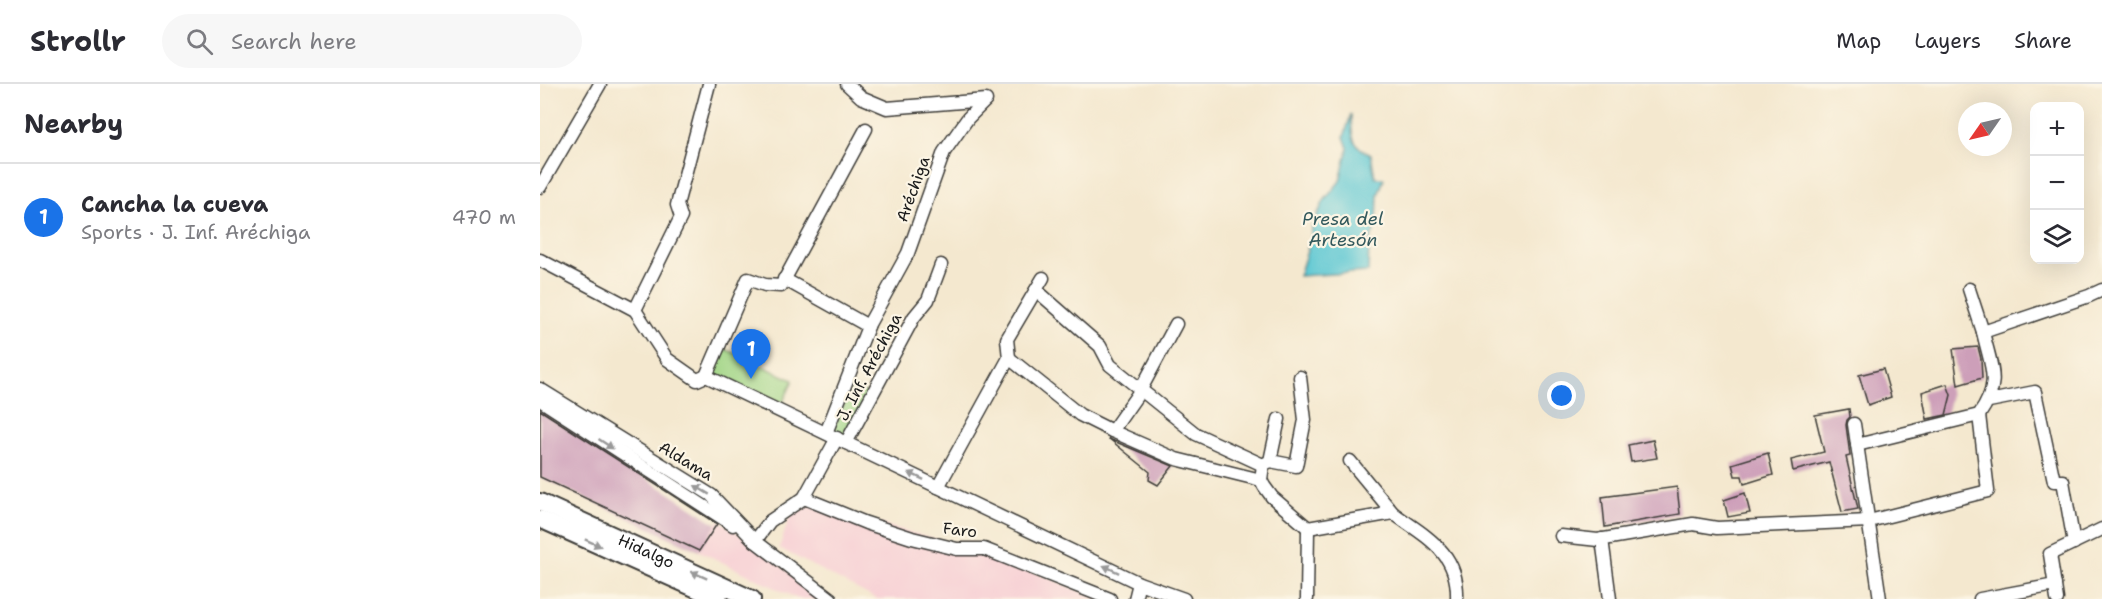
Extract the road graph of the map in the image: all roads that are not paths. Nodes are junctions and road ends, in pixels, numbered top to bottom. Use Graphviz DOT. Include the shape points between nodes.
graph roads {
  1 [pos="600,84"];
  2 [pos="709,84"];
  3 [pos="847,84"];
  4 [pos="867,129"];
  5 [pos="540,187"];
  6 [pos="540,260"];
  7 [pos="941,265"];
  8 [pos="1044,278"];
  9 [pos="784,279"];
  10 [pos="1969,289"];
  11 [pos="1036,290"];
  12 [pos="2102,290"];
  13 [pos="635,310"];
  14 [pos="1176,324"];
  15 [pos="868,326"];
  16 [pos="1983,332"];
  17 [pos="1010,358"];
  18 [pos="706,376"];
  19 [pos="1300,377"];
  20 [pos="1140,390"];
  21 [pos="543,396"];
  22 [pos="1989,401"];
  23 [pos="1979,415"];
  24 [pos="1279,419"];
  25 [pos="1854,424"];
  26 [pos="1112,432"];
  27 [pos="836,438"];
  28 [pos="1857,445"];
  29 [pos="1350,461"];
  30 [pos="1267,463"];
  31 [pos="1261,480"];
  32 [pos="938,487"];
  33 [pos="804,498"];
  34 [pos="540,502"];
  35 [pos="1393,513"];
  36 [pos="540,519"];
  37 [pos="1869,521"];
  38 [pos="1308,528"];
  39 [pos="2102,529"];
  40 [pos="1561,536"];
  41 [pos="1602,539"];
  42 [pos="755,541"];
  43 [pos="2074,543"];
  44 [pos="1139,582"];
  45 [pos="2055,585"];
  46 [pos="718,599"];
  47 [pos="752,599"];
  48 [pos="831,599"];
  49 [pos="1110,599"];
  50 [pos="1135,599"];
  51 [pos="1184,599"];
  52 [pos="1307,599"];
  53 [pos="1457,599"];
  54 [pos="1610,599"];
  55 [pos="1880,599"];
  56 [pos="1980,599"];
  57 [pos="2057,599"];
  1 -- 5 [label="street"];
  2 -- 13 [label="street" via="677,205 681,217"];
  3 -- 15 [label="street, Aréchiga" via="861,97 887,108 986,100 944,152 908,253"];
  4 -- 9 [label="street"];
  6 -- 13 [label="street, J. Inf. Aréchiga"];
  7 -- 27 [label="street, J. Inf. Aréchiga" via="928,300"];
  8 -- 11 [label="street"];
  9 -- 15 [label="street"];
  9 -- 18 [label="street" via="781,286 748,279"];
  10 -- 16 [label="street"];
  11 -- 17 [label="street" via="1006,339"];
  11 -- 20 [label="street" via="1100,346 1110,365"];
  12 -- 16 [label="street"];
  13 -- 18 [label="street, J. Inf. Aréchiga" via="667,359 696,380"];
  14 -- 20 [label="street"];
  15 -- 27 [label="street, Aréchiga"];
  16 -- 22 [label="street" via="1994,382"];
  17 -- 26 [label="street" via="1080,415"];
  17 -- 32 [label="street"];
  18 -- 27 [label="street, J. Inf. Aréchiga"];
  19 -- 30 [label="street" via="1305,420 1296,466"];
  20 -- 26 [label="street"];
  20 -- 30 [label="street" via="1196,434"];
  21 -- 42 [label="street, Aldama" via="647,464 711,495"];
  22 -- 23 [label="street"];
  22 -- 43 [label="street" via="2035,392 2054,481 2063,481"];
  23 -- 28 [label="street"];
  23 -- 37 [label="street" via="1988,491"];
  24 -- 30 [label="street"];
  25 -- 28 [label="street"];
  26 -- 31 [label="street" via="1176,459"];
  32 -- 27 [label="street, one-way"];
  27 -- 33 [label="street, Aréchiga"];
  28 -- 37 [label="street"];
  29 -- 35 [label="street"];
  30 -- 31 [label="street"];
  31 -- 38 [label="street" via="1272,497"];
  44 -- 32 [label="street, one-way"];
  33 -- 42 [label="street, Aréchiga" via="770,521"];
  33 -- 49 [label="street, Faro" via="912,538 957,549 984,549"];
  47 -- 34 [label="main road, Hidalgo, one-way"];
  35 -- 38 [label="street"];
  35 -- 53 [label="street" via="1443,551 1456,576"];
  36 -- 46 [label="main road, Hidalgo, one-way"];
  37 -- 41 [label="street" via="1717,528 1693,524"];
  37 -- 55 [label="street"];
  38 -- 52 [label="street"];
  39 -- 43 [label="street"];
  40 -- 41 [label="street"];
  41 -- 54 [label="street"];
  42 -- 48 [label="street, Aldama"];
  43 -- 45 [label="street" via="2050,554"];
  44 -- 50 [label="street"];
  44 -- 51 [label="street"];
  45 -- 56 [label="street"];
  45 -- 57 [label="street"];
}
